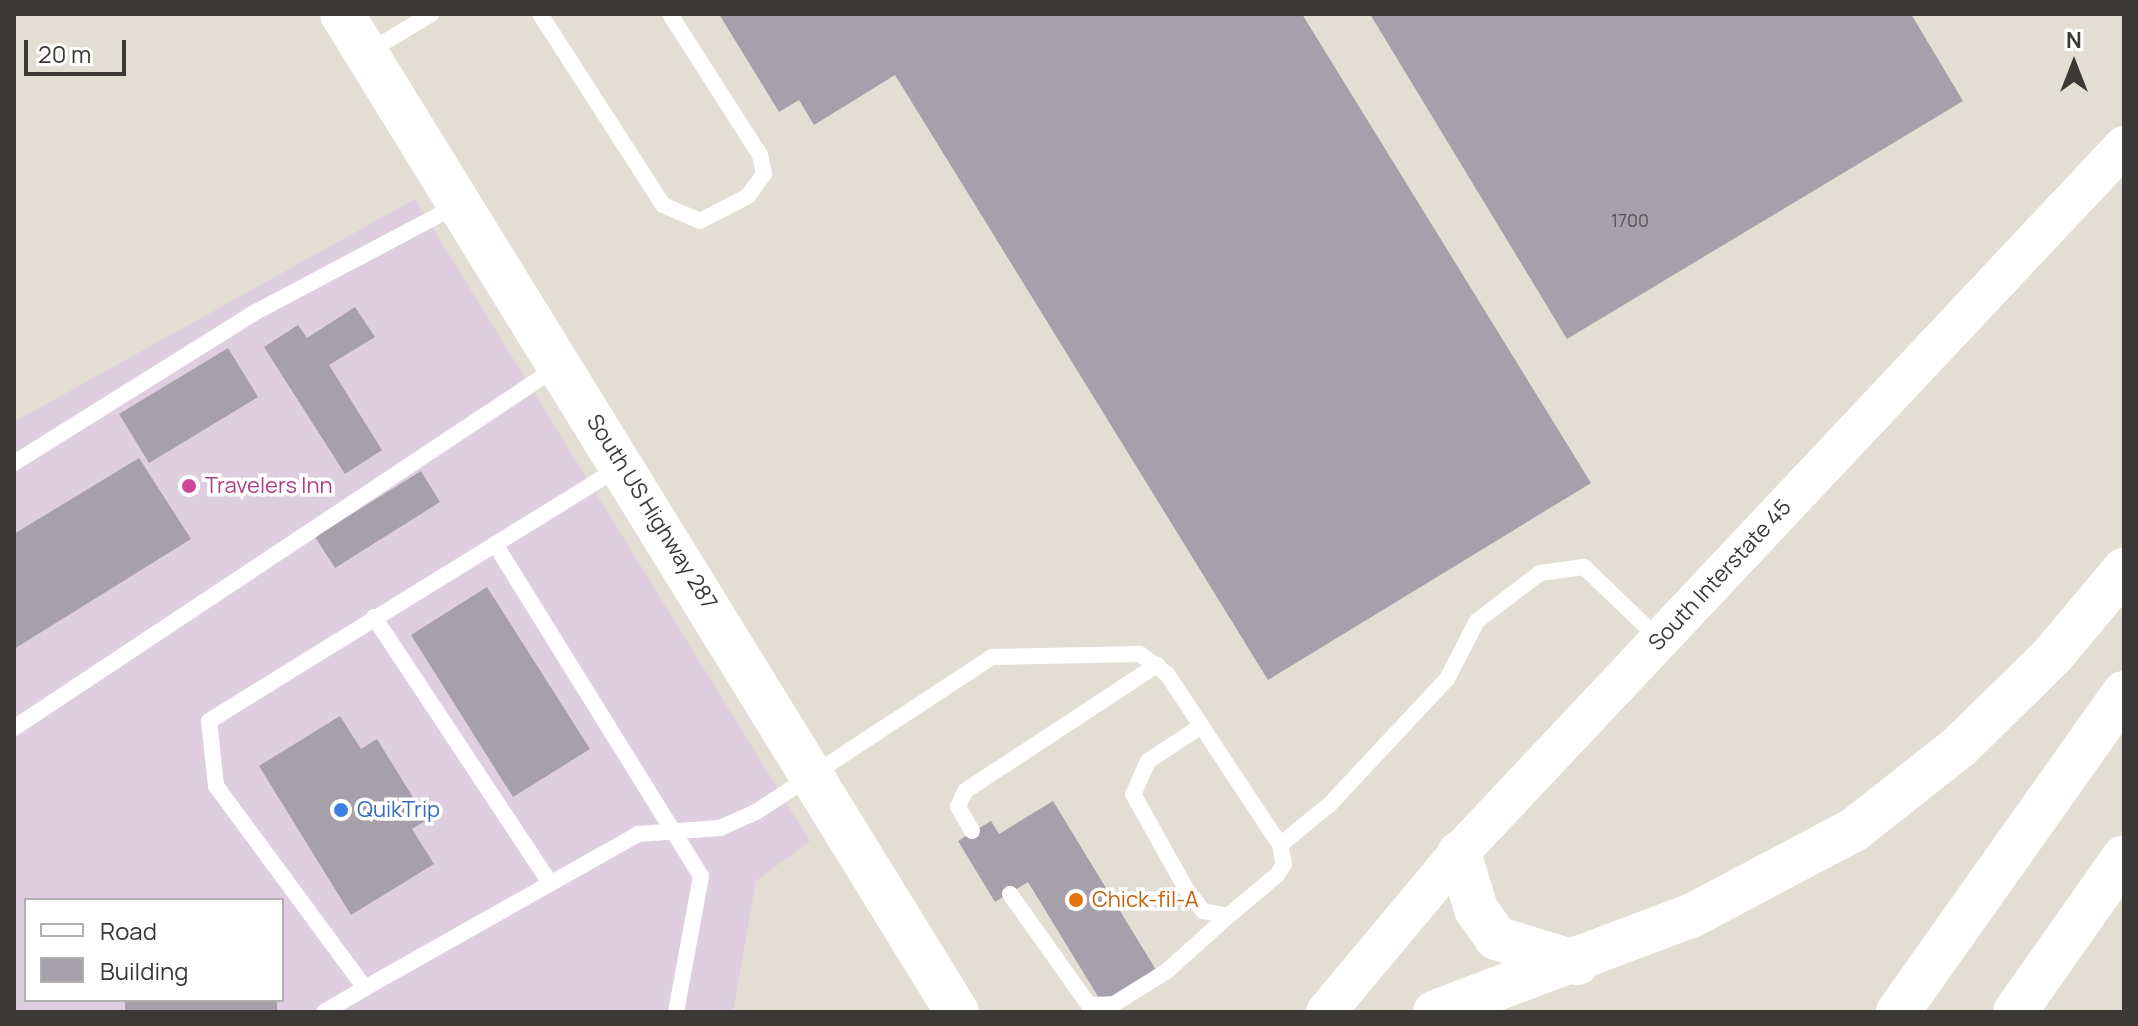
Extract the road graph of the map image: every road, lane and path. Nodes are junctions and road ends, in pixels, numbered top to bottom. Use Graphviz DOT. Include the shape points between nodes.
graph roads {
  1 [pos="342,14"];
  2 [pos="431,14"];
  3 [pos="540,14"];
  4 [pos="670,14"];
  5 [pos="366,53"];
  6 [pos="2124,146"];
  7 [pos="460,204"];
  8 [pos="559,365"];
  9 [pos="14,463"];
  10 [pos="624,465"];
  11 [pos="495,544"];
  12 [pos="2124,570"];
  13 [pos="374,617"];
  14 [pos="1659,639"];
  15 [pos="1157,665"];
  16 [pos="2124,693"];
  17 [pos="1200,727"];
  18 [pos="14,728"];
  19 [pos="810,771"];
  20 [pos="972,831"];
  21 [pos="676,833"];
  22 [pos="1280,845"];
  23 [pos="1459,853"];
  24 [pos="2124,857"];
  25 [pos="550,883"];
  26 [pos="1010,894"];
  27 [pos="1228,916"];
  28 [pos="1577,963"];
  29 [pos="365,988"];
  30 [pos="324,1012"];
  31 [pos="676,1012"];
  32 [pos="957,1012"];
  33 [pos="1326,1012"];
  34 [pos="1435,1012"];
  35 [pos="1898,1012"];
  36 [pos="2015,1012"];
  1 -- 5 [label="main road, South US Highway 287"];
  2 -- 5 [label="lane"];
  3 -- 4 [label="lane" via="663,205 700,221 748,196 764,174 760,155"];
  5 -- 7 [label="main road, South US Highway 287"];
  6 -- 14 [label="street, South Interstate 45"];
  7 -- 8 [label="main road, South US Highway 287"];
  7 -- 9 [label="lane" via="252,314"];
  8 -- 10 [label="main road, South US Highway 287"];
  8 -- 18 [label="lane"];
  10 -- 11 [label="lane"];
  10 -- 19 [label="main road, South US Highway 287"];
  11 -- 13 [label="lane"];
  11 -- 21 [label="lane"];
  12 -- 28 [label="main road" via="2051,657 1960,746 1855,829 1783,873"];
  13 -- 25 [label="lane"];
  13 -- 29 [label="lane" via="209,721 216,786"];
  14 -- 22 [label="lane" via="1584,567 1540,573 1477,621 1447,679 1330,804"];
  14 -- 23 [label="street, South Interstate 45"];
  15 -- 17 [label="lane"];
  15 -- 19 [label="lane" via="1117,652 992,657"];
  15 -- 20 [label="lane" via="965,791 958,807"];
  16 -- 35 [label="main road"];
  17 -- 22 [label="lane"];
  17 -- 27 [label="lane" via="1148,761 1133,794 1203,911"];
  19 -- 21 [label="lane" via="720,828"];
  19 -- 32 [label="main road, South US Highway 287"];
  21 -- 25 [label="lane" via="638,834"];
  21 -- 31 [label="lane" via="701,876"];
  22 -- 27 [label="lane" via="1284,864 1277,875"];
  23 -- 28 [label="main road" via="1476,909 1496,938"];
  23 -- 33 [label="street, South Interstate 45"];
  24 -- 36 [label="main road"];
  25 -- 29 [label="lane"];
  26 -- 27 [label="lane" via="1089,1005 1114,1004 1167,971"];
  28 -- 34 [label="main road"];
  29 -- 30 [label="lane"];
}
